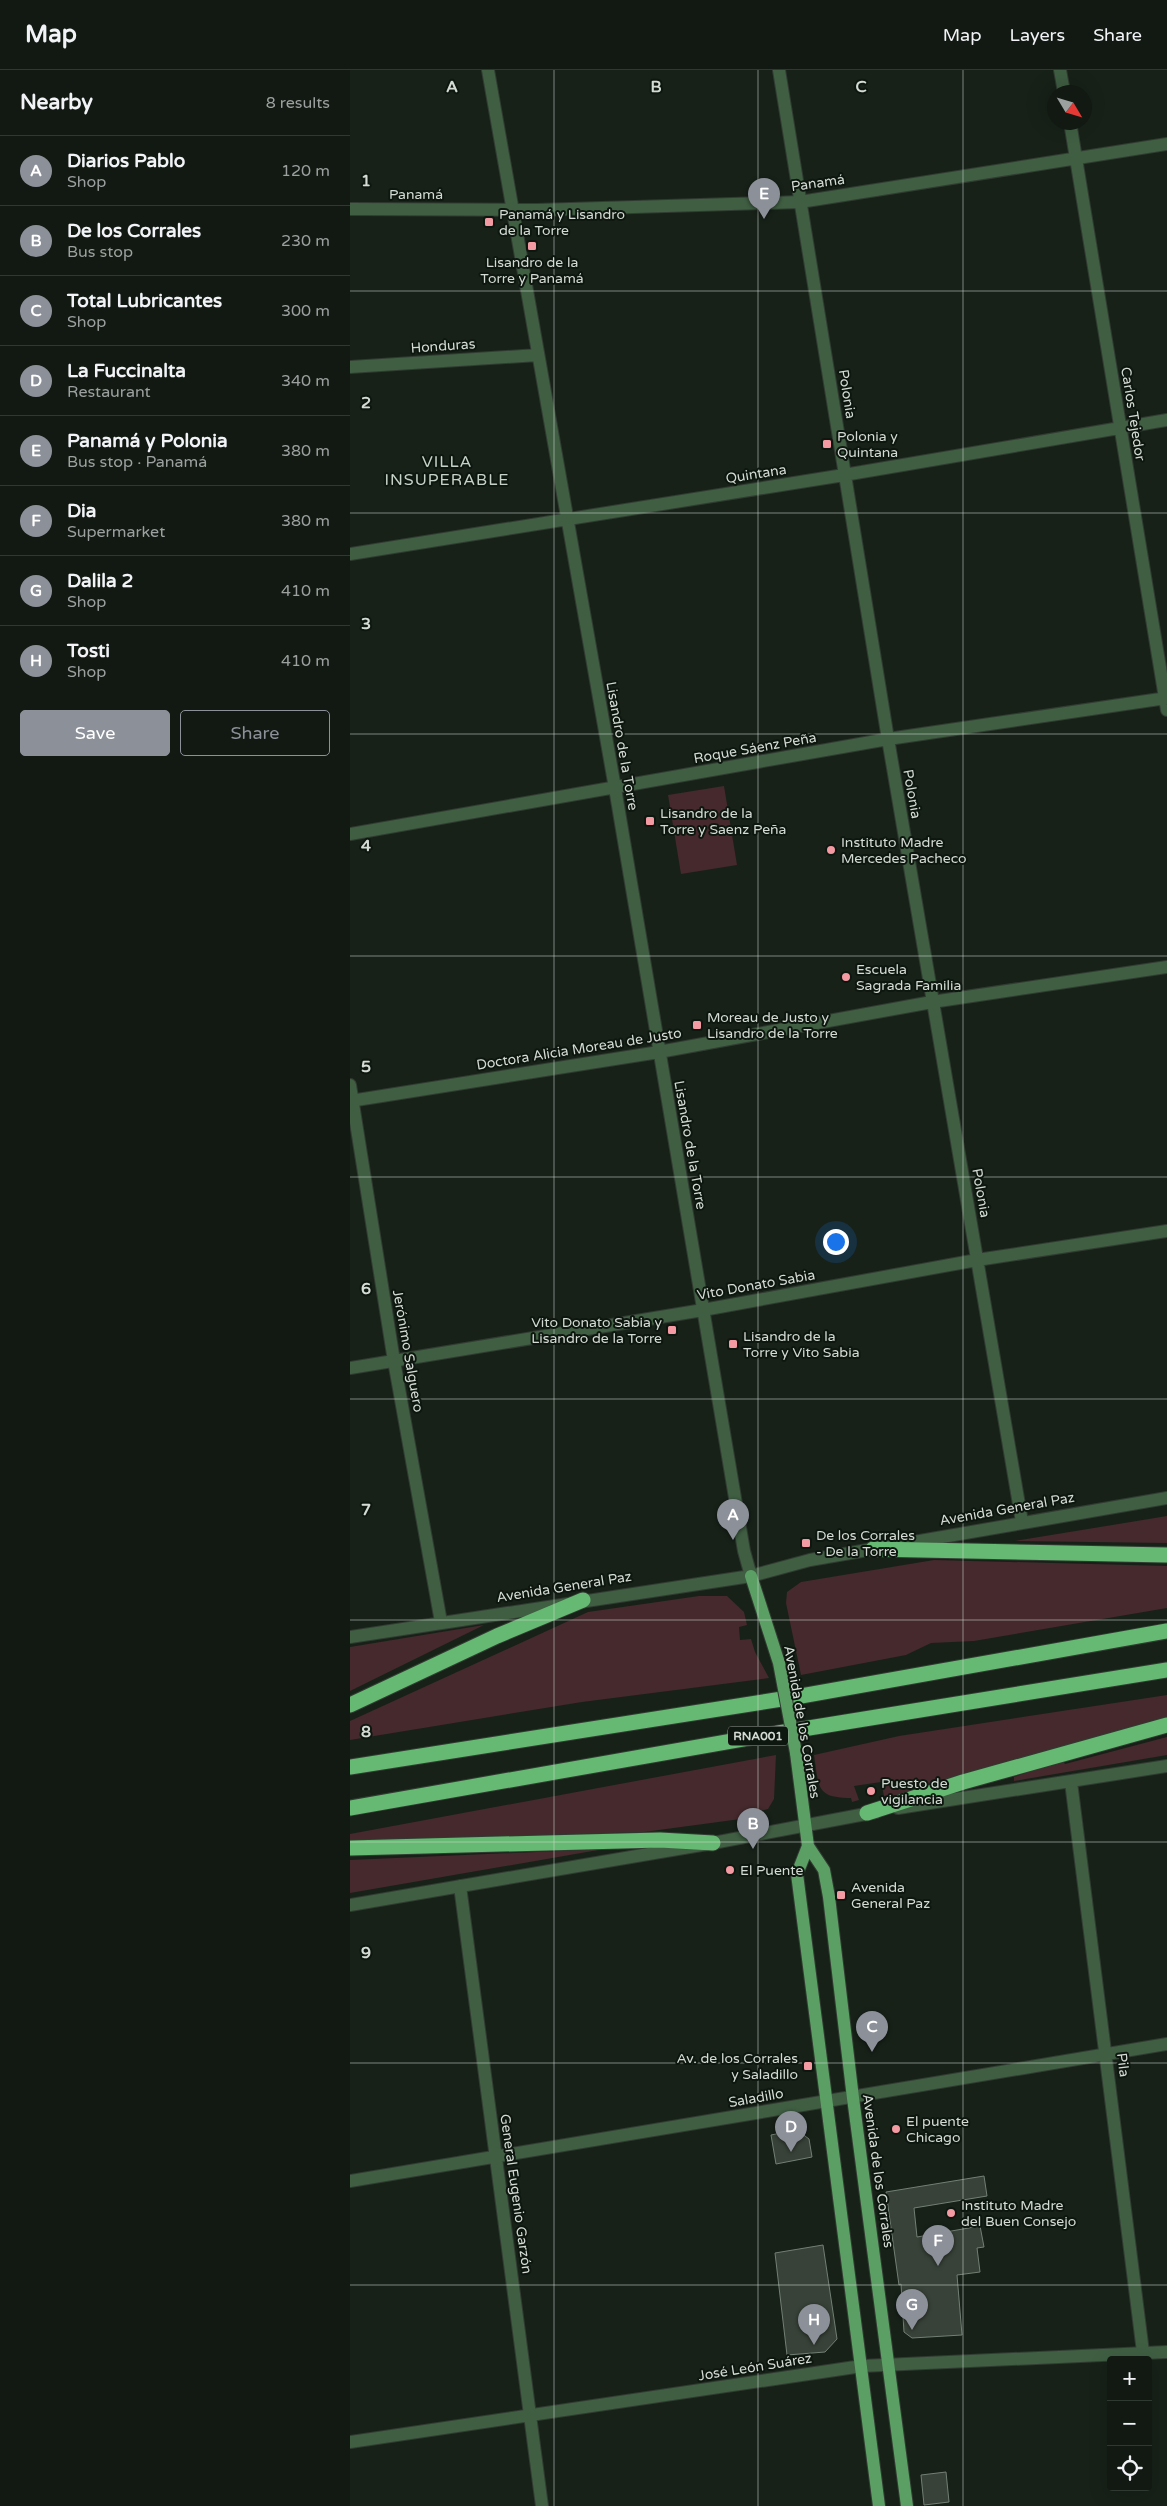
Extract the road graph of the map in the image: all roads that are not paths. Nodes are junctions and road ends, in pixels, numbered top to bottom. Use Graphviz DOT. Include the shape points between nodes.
graph roads {
  1 [pos="488,70"];
  2 [pos="778,70"];
  3 [pos="1060,70"];
  4 [pos="1063,85"];
  5 [pos="1071,130"];
  6 [pos="1167,144"];
  7 [pos="1076,159"];
  8 [pos="800,202"];
  9 [pos="350,209"];
  10 [pos="513,209"];
  11 [pos="538,355"];
  12 [pos="350,367"];
  13 [pos="1167,420"];
  14 [pos="1120,428"];
  15 [pos="844,475"];
  16 [pos="567,519"];
  17 [pos="350,554"];
  18 [pos="1166,702"];
  19 [pos="888,739"];
  20 [pos="615,788"];
  21 [pos="350,834"];
  22 [pos="1167,967"];
  23 [pos="932,1002"];
  24 [pos="659,1052"];
  25 [pos="350,1085"];
  26 [pos="351,1101"];
  27 [pos="1167,1231"];
  28 [pos="977,1260"];
  29 [pos="704,1310"];
  30 [pos="394,1360"];
  31 [pos="350,1368"];
  32 [pos="1167,1498"];
  33 [pos="1022,1522"];
  34 [pos="873,1549"];
  35 [pos="1167,1555"];
  36 [pos="751,1576"];
  37 [pos="583,1600"];
  38 [pos="441,1622"];
  39 [pos="1167,1631"];
  40 [pos="350,1637"];
  41 [pos="1167,1670"];
  42 [pos="350,1705"];
  43 [pos="1167,1725"];
  44 [pos="1167,1766"];
  45 [pos="350,1767"];
  46 [pos="1072,1782"];
  47 [pos="350,1808"];
  48 [pos="867,1813"];
  49 [pos="804,1825"];
  50 [pos="713,1843"];
  51 [pos="808,1846"];
  52 [pos="350,1848"];
  53 [pos="460,1886"];
  54 [pos="350,1905"];
  55 [pos="1167,2044"];
  56 [pos="1106,2055"];
  57 [pos="853,2098"];
  58 [pos="827,2101"];
  59 [pos="496,2157"];
  60 [pos="350,2181"];
  61 [pos="1143,2352"];
  62 [pos="1167,2352"];
  63 [pos="889,2363"];
  64 [pos="862,2366"];
  65 [pos="530,2416"];
  66 [pos="350,2442"];
  67 [pos="542,2506"];
  68 [pos="879,2506"];
  69 [pos="907,2506"];
  1 -- 10 [label="street, Lisandro de la Torre"];
  2 -- 8 [label="street, Polonia"];
  3 -- 4 [label="street"];
  5 -- 7 [label="street, Carlos Tejedor"];
  6 -- 7 [label="street, Panamá"];
  7 -- 8 [label="street, Panamá"];
  7 -- 14 [label="street, Carlos Tejedor"];
  8 -- 10 [label="street, Panamá"];
  8 -- 15 [label="street, Polonia"];
  9 -- 10 [label="street, Panamá"];
  10 -- 11 [label="street, Lisandro de la Torre"];
  11 -- 12 [label="street, Honduras"];
  11 -- 16 [label="street, Lisandro de la Torre"];
  13 -- 14 [label="street, Quintana"];
  14 -- 15 [label="street, Quintana"];
  14 -- 18 [label="street, Carlos Tejedor"];
  15 -- 16 [label="street, Quintana"];
  15 -- 19 [label="street, Polonia"];
  16 -- 17 [label="street, Quintana"];
  16 -- 20 [label="street, Lisandro de la Torre"];
  18 -- 19 [label="street, Roque Sáenz Peña"];
  19 -- 20 [label="street, Roque Sáenz Peña"];
  19 -- 23 [label="street, Polonia"];
  20 -- 21 [label="street, Roque Sáenz Peña"];
  20 -- 24 [label="street, Lisandro de la Torre"];
  22 -- 23 [label="street, Doctora Alicia Moreau de Justo"];
  23 -- 24 [label="street, Doctora Alicia Moreau de Justo"];
  23 -- 28 [label="street, Polonia"];
  24 -- 26 [label="street, Doctora Alicia Moreau de Justo"];
  24 -- 29 [label="street, Lisandro de la Torre"];
  25 -- 26 [label="street, Jerónimo Salguero"];
  26 -- 30 [label="street, Jerónimo Salguero"];
  27 -- 28 [label="street, Vito Donato Sabia"];
  28 -- 29 [label="street, Vito Donato Sabia"];
  28 -- 33 [label="street, Polonia"];
  29 -- 30 [label="street, Vito Donato Sabia"];
  29 -- 36 [label="street, Lisandro de la Torre" via="744,1551"];
  30 -- 31 [label="street, Vito Donato Sabia"];
  30 -- 38 [label="street, Jerónimo Salguero"];
  32 -- 33 [label="street, Avenida General Paz"];
  33 -- 34 [label="street, Avenida General Paz"];
  34 -- 35 [label="highway"];
  34 -- 36 [label="street, Avenida General Paz" via="810,1560"];
  36 -- 37 [label="street, Avenida General Paz"];
  36 -- 49 [label="main road, Avenida de los Corrales, bridge" via="779,1663 796,1753"];
  37 -- 38 [label="street, Avenida General Paz"];
  37 -- 42 [label="highway" via="496,1636"];
  38 -- 40 [label="street, Avenida General Paz"];
  39 -- 45 [label="highway, RNA001" via="801,1696"];
  41 -- 47 [label="highway, RNA001" via="778,1733"];
  43 -- 48 [label="highway" via="963,1782"];
  44 -- 46 [label="street"];
  46 -- 48 [label="street"];
  46 -- 56 [label="street, Pila"];
  48 -- 49 [label="street"];
  49 -- 50 [label="street"];
  49 -- 51 [label="main road, Avenida de los Corrales"];
  50 -- 52 [label="highway" via="660,1840"];
  50 -- 53 [label="street"];
  51 -- 57 [label="main road, Avenida de los Corrales" via="824,1870 828,1888"];
  51 -- 58 [label="main road" via="797,1874"];
  53 -- 54 [label="street"];
  53 -- 59 [label="street, General Eugenio Garzón"];
  55 -- 56 [label="street, Saladillo"];
  56 -- 57 [label="street, Saladillo"];
  56 -- 61 [label="street, Pila"];
  57 -- 58 [label="street, Saladillo"];
  57 -- 63 [label="main road, Avenida de los Corrales"];
  58 -- 59 [label="street, Saladillo"];
  58 -- 64 [label="main road"];
  59 -- 60 [label="street, Saladillo"];
  59 -- 65 [label="street, General Eugenio Garzón"];
  61 -- 62 [label="street, José León Suárez"];
  61 -- 63 [label="street, José León Suárez"];
  63 -- 64 [label="street, José León Suárez"];
  63 -- 69 [label="main road, Avenida de los Corrales"];
  64 -- 65 [label="street, José León Suárez"];
  64 -- 68 [label="main road"];
  65 -- 66 [label="street, José León Suárez"];
  65 -- 67 [label="street, General Eugenio Garzón"];
}
